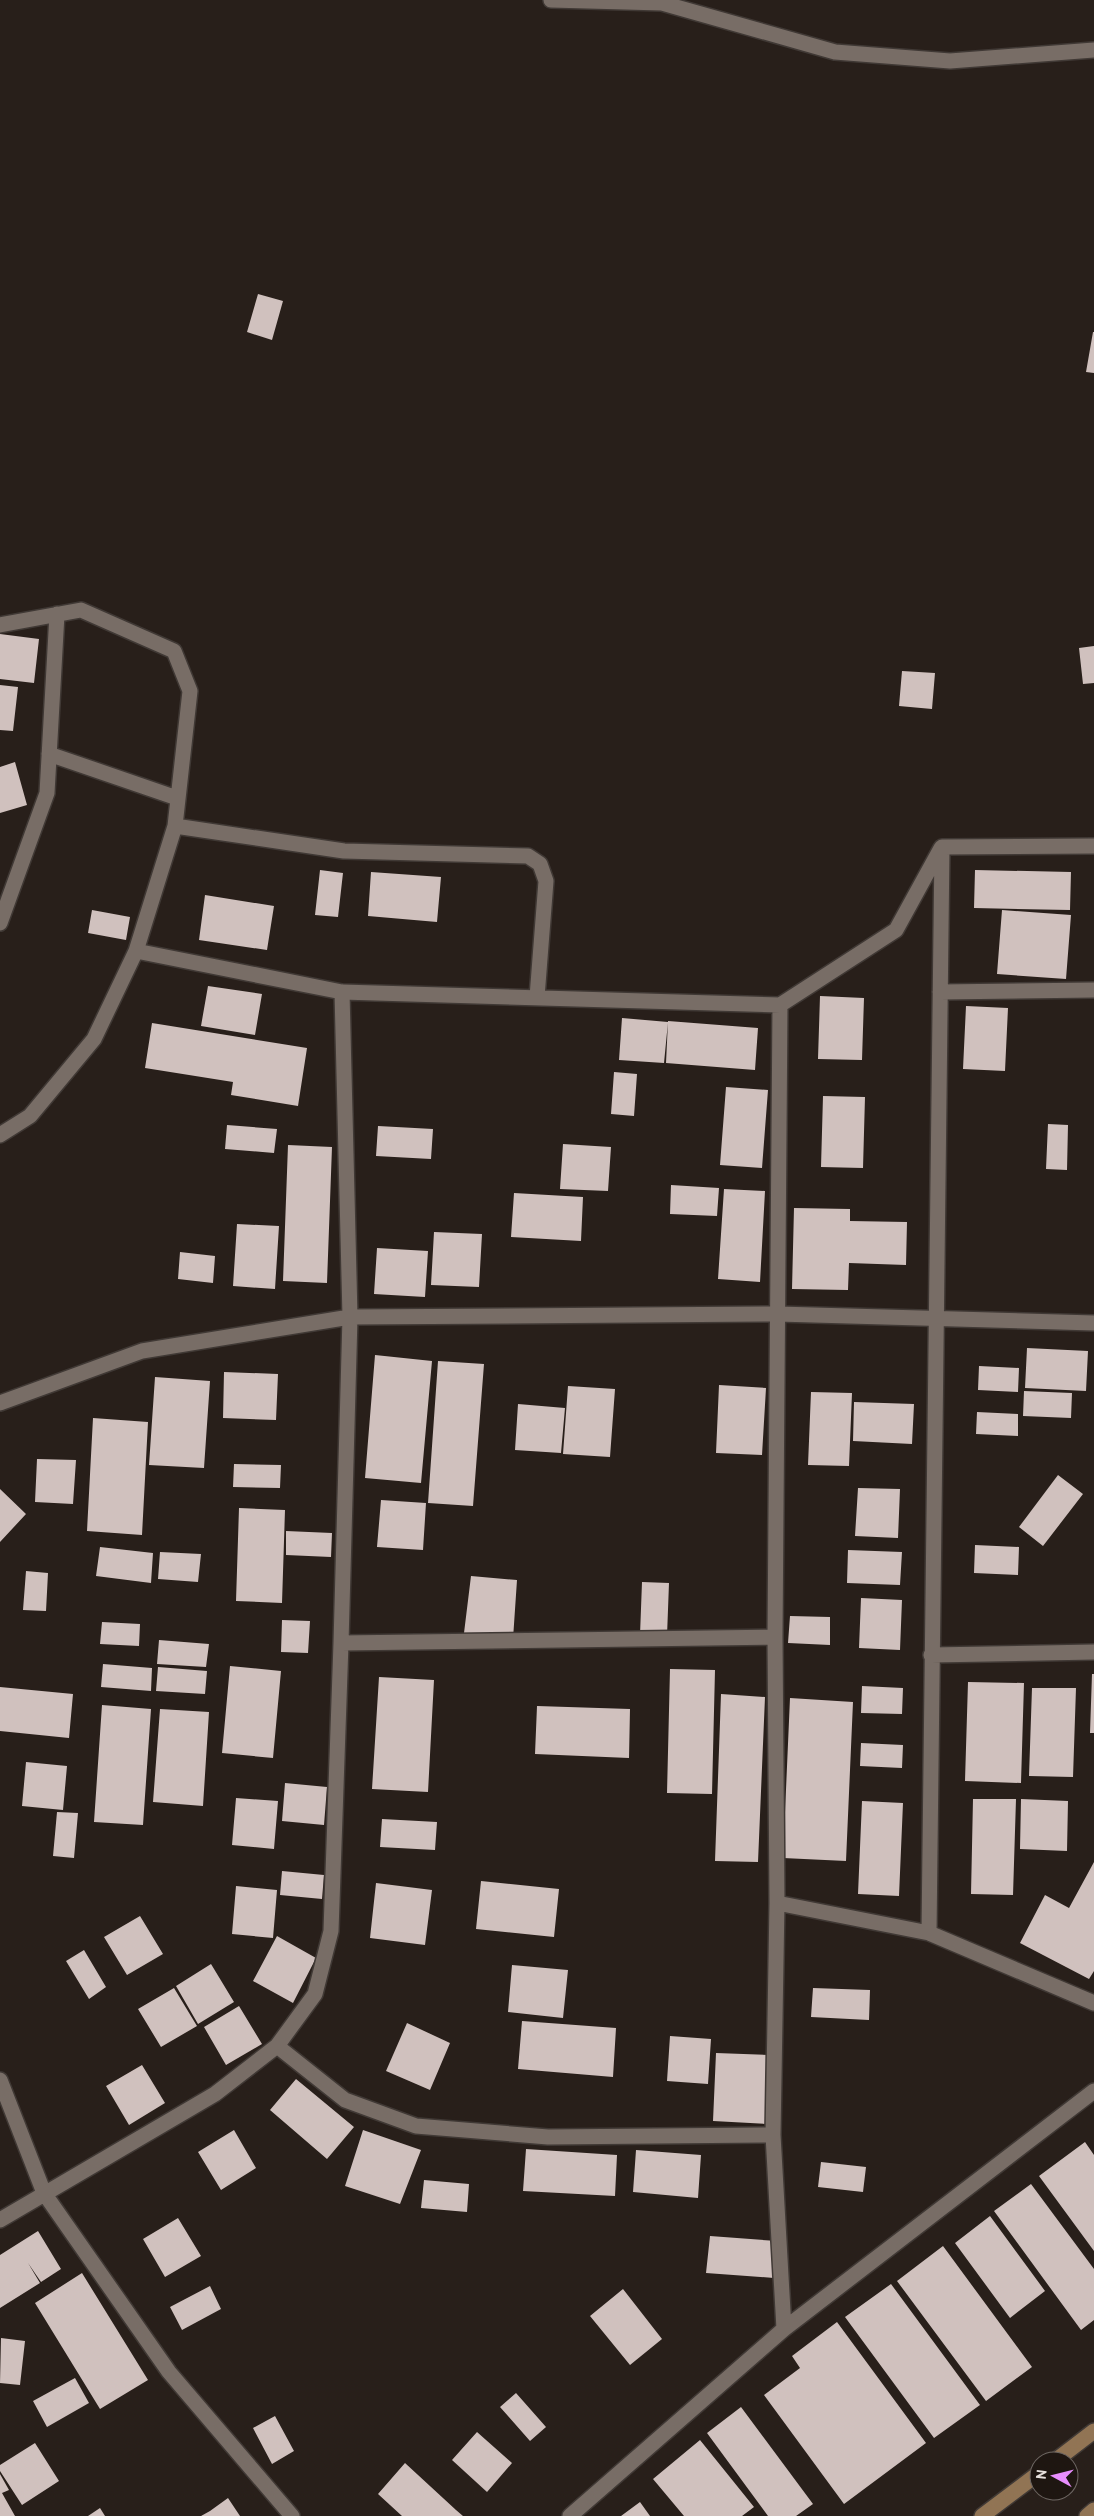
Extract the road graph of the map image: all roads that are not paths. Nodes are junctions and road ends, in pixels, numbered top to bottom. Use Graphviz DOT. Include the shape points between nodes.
graph roads {
  1 [pos="551,0"];
  2 [pos="1094,50"];
  3 [pos="57,614"];
  4 [pos="0,625"];
  5 [pos="50,754"];
  6 [pos="177,798"];
  7 [pos="175,826"];
  8 [pos="1094,846"];
  9 [pos="942,847"];
  10 [pos="0,923"];
  11 [pos="136,951"];
  12 [pos="1094,990"];
  13 [pos="342,992"];
  14 [pos="940,992"];
  15 [pos="537,997"];
  16 [pos="780,1005"];
  17 [pos="0,1135"];
  18 [pos="778,1314"];
  19 [pos="350,1317"];
  20 [pos="937,1317"];
  21 [pos="1094,1323"];
  22 [pos="0,1403"];
  23 [pos="775,1637"];
  24 [pos="341,1643"];
  25 [pos="1094,1652"];
  26 [pos="931,1655"];
  27 [pos="777,1902"];
  28 [pos="929,1933"];
  29 [pos="1094,2004"];
  30 [pos="277,2046"];
  31 [pos="0,2080"];
  32 [pos="1094,2091"];
  33 [pos="773,2135"];
  34 [pos="44,2193"];
  35 [pos="0,2220"];
  36 [pos="784,2329"];
  37 [pos="1094,2431"];
  38 [pos="1068,2451"];
  39 [pos="1029,2481"];
  40 [pos="1094,2510"];
  41 [pos="292,2516"];
  42 [pos="570,2516"];
  43 [pos="982,2516"];
  44 [pos="1086,2516"];
  1 -- 2 [label="street" via="662,3 835,52 950,61"];
  3 -- 4 [label="street"];
  3 -- 5 [label="street"];
  3 -- 6 [label="street" via="81,610 174,651 190,690"];
  5 -- 6 [label="street"];
  5 -- 10 [label="street" via="47,792"];
  6 -- 7 [label="street"];
  7 -- 11 [label="street"];
  7 -- 15 [label="street" via="344,851 528,856 540,864 546,881"];
  8 -- 9 [label="street"];
  9 -- 14 [label="street"];
  9 -- 16 [label="street" via="896,930"];
  11 -- 13 [label="street"];
  11 -- 17 [label="street" via="94,1039 30,1116"];
  12 -- 14 [label="street"];
  13 -- 15 [label="street"];
  13 -- 19 [label="street"];
  14 -- 20 [label="street"];
  15 -- 16 [label="street"];
  16 -- 18 [label="street"];
  18 -- 19 [label="street"];
  18 -- 20 [label="street"];
  18 -- 23 [label="street"];
  19 -- 22 [label="street" via="142,1351"];
  19 -- 24 [label="street"];
  20 -- 21 [label="street"];
  20 -- 26 [label="street"];
  23 -- 24 [label="street"];
  23 -- 27 [label="street"];
  24 -- 30 [label="street" via="331,1931 315,1994"];
  25 -- 26 [label="street"];
  26 -- 28 [label="street"];
  27 -- 28 [label="street"];
  27 -- 33 [label="street"];
  28 -- 29 [label="street"];
  30 -- 33 [label="street" via="345,2100 416,2126 548,2137"];
  30 -- 34 [label="street" via="215,2094"];
  31 -- 34 [label="street"];
  32 -- 36 [label="street"];
  33 -- 36 [label="street"];
  34 -- 35 [label="street"];
  34 -- 41 [label="street" via="169,2372"];
  36 -- 42 [label="street"];
  37 -- 38 [label="street"];
  39 -- 43 [label="street"];
  40 -- 44 [label="street"];
}
